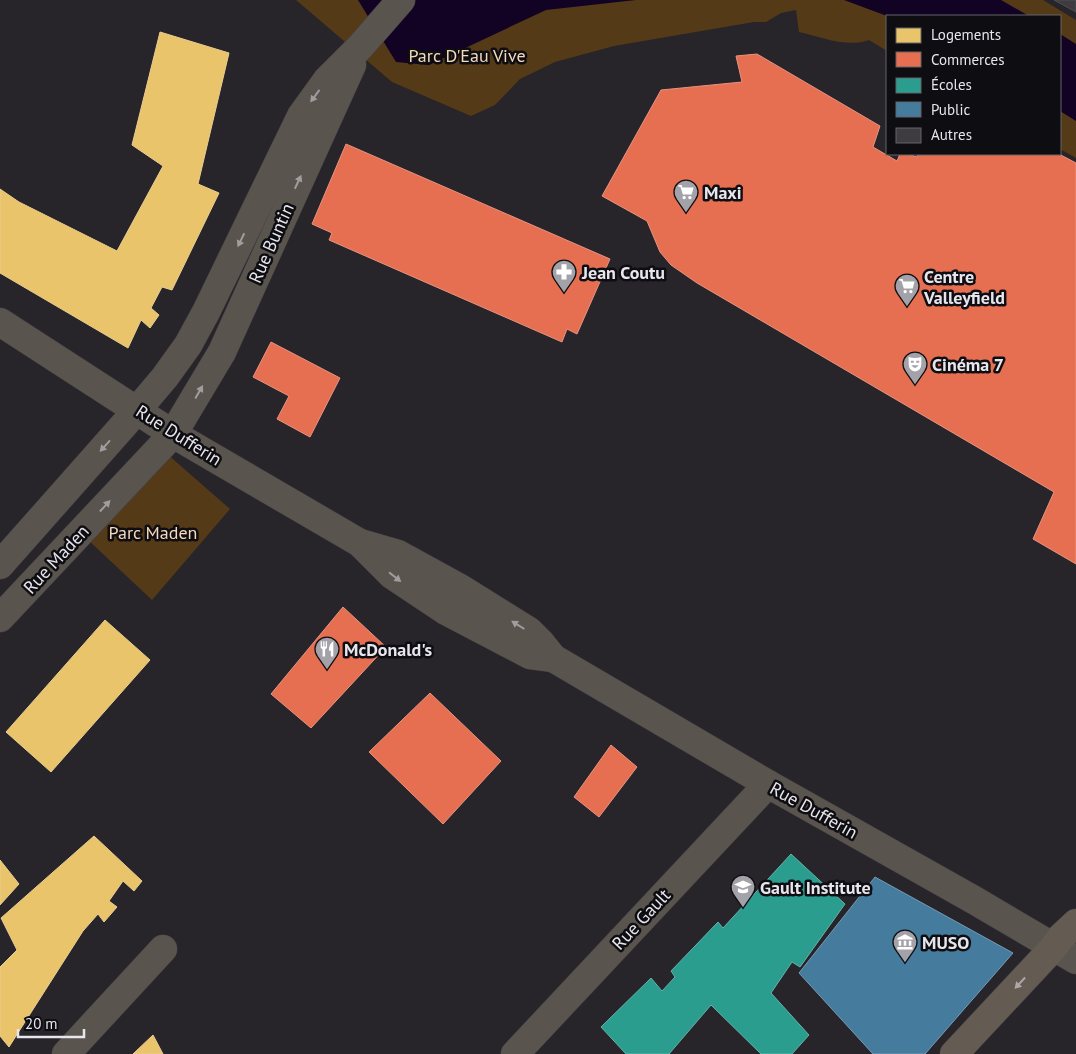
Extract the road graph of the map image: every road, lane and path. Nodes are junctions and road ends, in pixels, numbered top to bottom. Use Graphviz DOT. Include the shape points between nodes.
graph roads {
  1 [pos="401,0"];
  2 [pos="366,39"];
  3 [pos="0,322"];
  4 [pos="138,409"];
  5 [pos="173,434"];
  6 [pos="0,565"];
  7 [pos="0,618"];
  8 [pos="768,784"];
  9 [pos="1076,923"];
  10 [pos="163,949"];
  11 [pos="1065,954"];
  12 [pos="66,1054"];
  13 [pos="515,1054"];
  14 [pos="954,1054"];
  1 -- 2 [label="street, Rue Buntin"];
  2 -- 4 [label="street, Rue Buntin, one-way" via="327,80 301,116 188,345"];
  5 -- 2 [label="street, Rue Buntin, one-way" via="222,352"];
  3 -- 4 [label="street, Rue Dufferin"];
  4 -- 5 [label="street, Rue Dufferin"];
  4 -- 6 [label="street, Rue Maden, one-way"];
  7 -- 5 [label="street, Rue Maden, one-way"];
  5 -- 8 [label="street, Rue Dufferin" via="360,543 398,554 460,588 529,632 553,658"];
  8 -- 11 [label="street, Rue Dufferin"];
  8 -- 13 [label="street, Rue Gault"];
  9 -- 11 [label="main road" via="1061,937"];
  10 -- 12 [label="street"];
  11 -- 14 [label="main road, one-way"];
}
